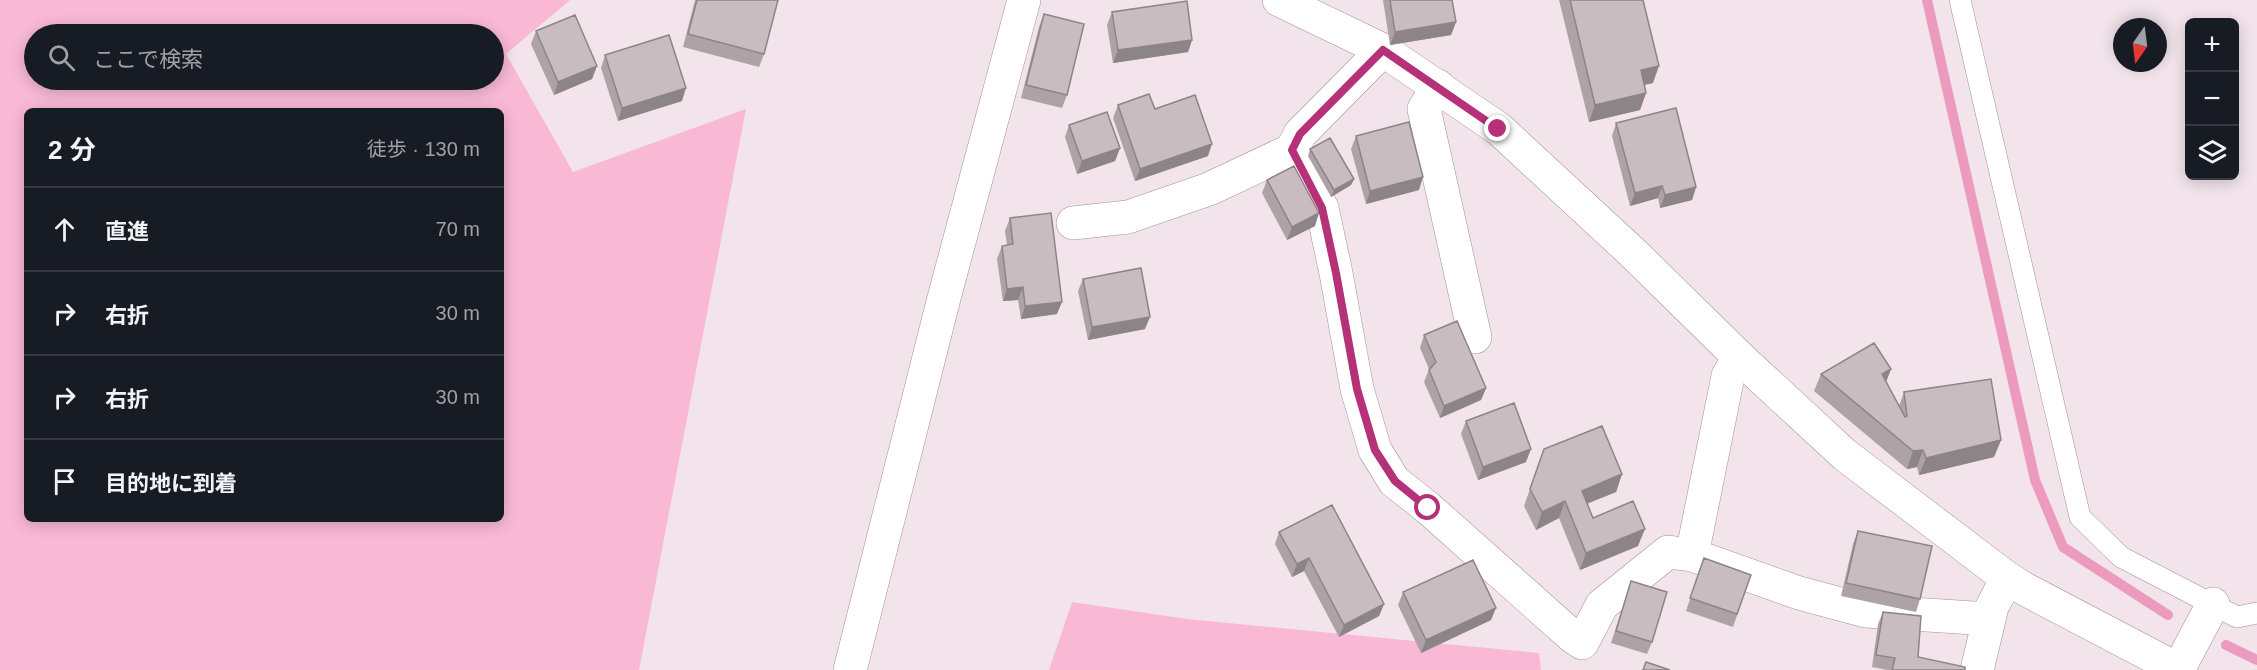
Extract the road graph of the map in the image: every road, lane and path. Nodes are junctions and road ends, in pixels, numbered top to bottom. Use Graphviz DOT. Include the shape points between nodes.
graph roads {
  1 [pos="1024,0"];
  2 [pos="1279,0"];
  3 [pos="1960,0"];
  4 [pos="1383,50"];
  5 [pos="1438,86"];
  6 [pos="1292,150"];
  7 [pos="1073,223"];
  8 [pos="1475,337"];
  9 [pos="1739,357"];
  10 [pos="1692,555"];
  11 [pos="2007,578"];
  12 [pos="2213,604"];
  13 [pos="2257,613"];
  14 [pos="1989,619"];
  15 [pos="2144,662"];
  16 [pos="850,670"];
  17 [pos="1977,670"];
  18 [pos="2179,670"];
  1 -- 16 [label="street"];
  2 -- 4 [label="street"];
  3 -- 12 [label="lane" via="2080,517 2121,557"];
  4 -- 5 [label="street"];
  4 -- 6 [label="street" via="1300,134"];
  5 -- 8 [label="street" via="1424,109"];
  5 -- 9 [label="street" via="1498,129 1634,253"];
  6 -- 7 [label="street" via="1209,189 1128,217"];
  6 -- 10 [label="street" via="1322,208 1357,389 1375,450 1395,481 1582,643 1602,605 1660,558 1668,552"];
  9 -- 10 [label="street" via="1728,376"];
  9 -- 11 [label="street" via="1845,455"];
  10 -- 14 [label="street" via="1799,593 1866,611"];
  11 -- 14 [label="street"];
  11 -- 15 [label="street"];
  12 -- 13 [label="lane" via="2237,617"];
  12 -- 18 [label="street"];
  14 -- 17 [label="street"];
  15 -- 18 [label="street"];
}
